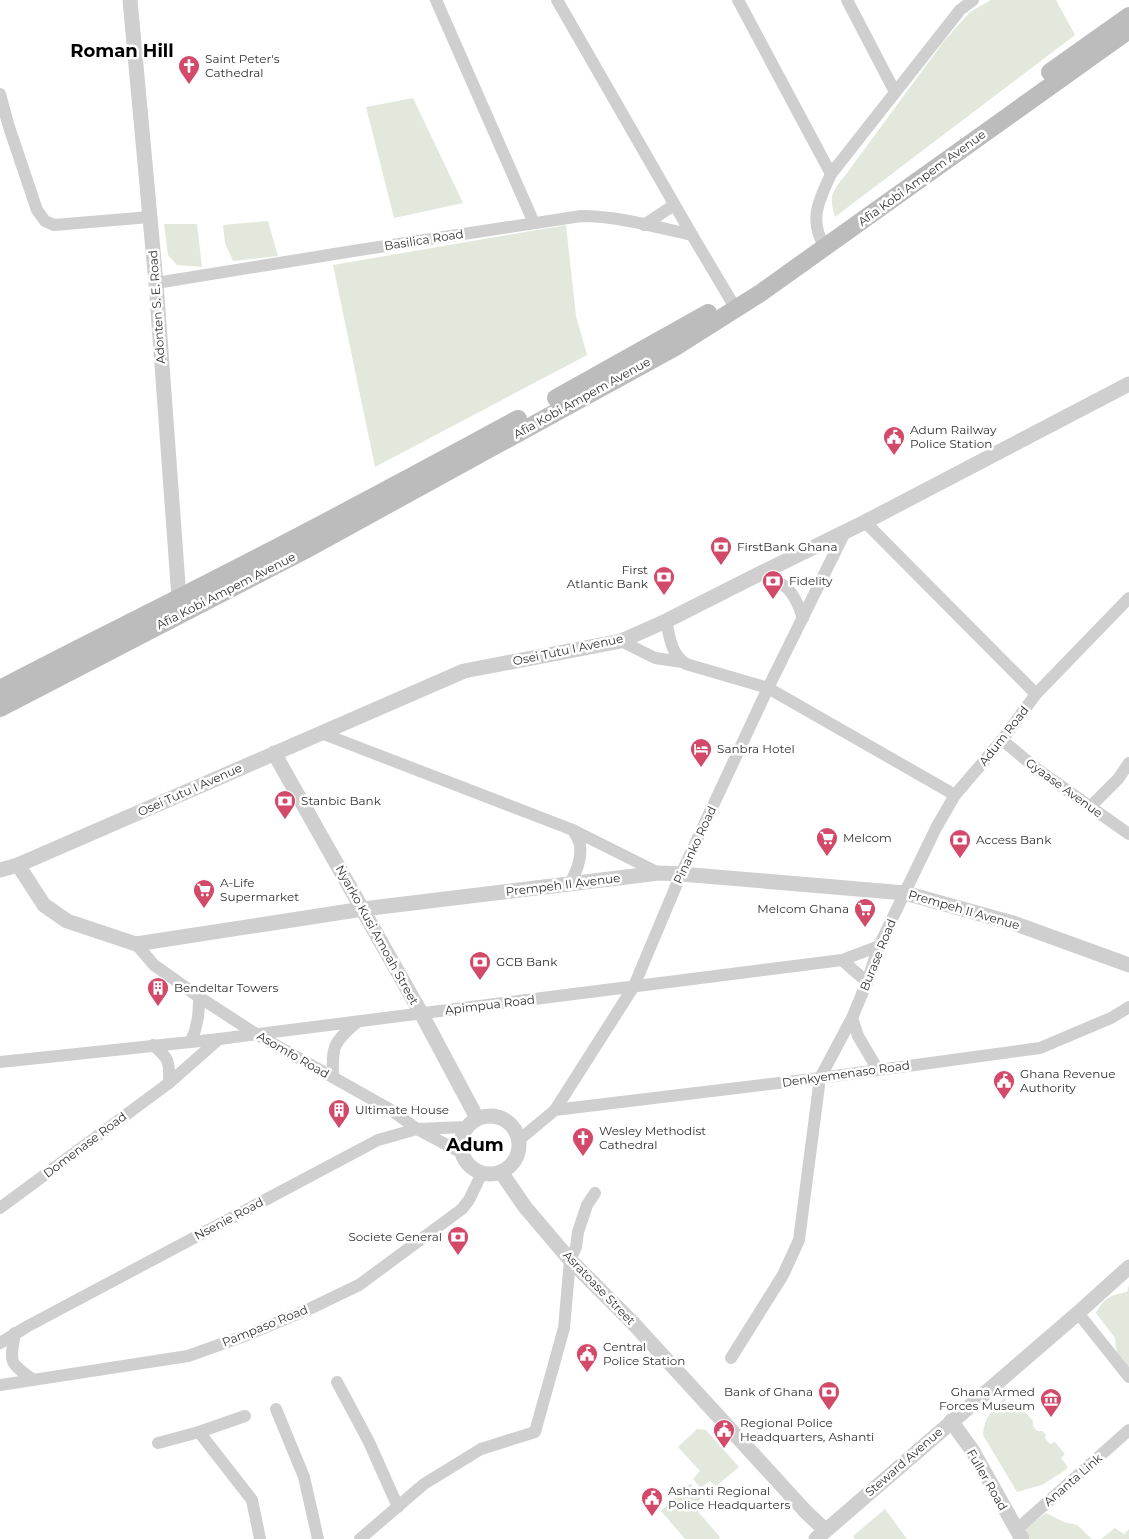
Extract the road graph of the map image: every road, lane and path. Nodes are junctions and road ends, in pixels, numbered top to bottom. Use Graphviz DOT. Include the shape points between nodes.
graph roads {
  1 [pos="130,0"];
  2 [pos="436,0"];
  3 [pos="557,0"];
  4 [pos="738,0"];
  5 [pos="847,0"];
  6 [pos="973,0"];
  7 [pos="958,5"];
  8 [pos="1129,16"];
  9 [pos="1127,33"];
  10 [pos="895,92"];
  11 [pos="0,94"];
  12 [pos="831,174"];
  13 [pos="674,205"];
  14 [pos="150,217"];
  15 [pos="534,222"];
  16 [pos="644,225"];
  17 [pos="692,235"];
  18 [pos="822,242"];
  19 [pos="156,283"];
  20 [pos="734,304"];
  21 [pos="1129,384"];
  22 [pos="865,522"];
  23 [pos="844,532"];
  24 [pos="761,573"];
  25 [pos="1129,598"];
  26 [pos="181,606"];
  27 [pos="803,618"];
  28 [pos="666,622"];
  29 [pos="621,641"];
  30 [pos="682,662"];
  31 [pos="768,688"];
  32 [pos="0,689"];
  33 [pos="1036,694"];
  34 [pos="0,708"];
  35 [pos="322,733"];
  36 [pos="1002,740"];
  37 [pos="274,753"];
  38 [pos="1129,763"];
  39 [pos="955,795"];
  40 [pos="1090,808"];
  41 [pos="573,830"];
  42 [pos="1129,834"];
  43 [pos="18,865"];
  44 [pos="0,870"];
  45 [pos="660,873"];
  46 [pos="681,874"];
  47 [pos="570,884"];
  48 [pos="905,892"];
  49 [pos="363,909"];
  50 [pos="136,944"];
  51 [pos="879,946"];
  52 [pos="842,960"];
  53 [pos="1129,965"];
  54 [pos="868,982"];
  55 [pos="634,986"];
  56 [pos="199,997"];
  57 [pos="1129,1007"];
  58 [pos="421,1013"];
  59 [pos="852,1018"];
  60 [pos="357,1022"];
  61 [pos="256,1034"];
  62 [pos="219,1039"];
  63 [pos="191,1041"];
  64 [pos="153,1045"];
  65 [pos="0,1062"];
  66 [pos="878,1070"];
  67 [pos="333,1077"];
  68 [pos="820,1078"];
  69 [pos="170,1083"];
  70 [pos="555,1110"];
  71 [pos="471,1123"];
  72 [pos="417,1130"];
  73 [pos="519,1140"];
  74 [pos="462,1153"];
  75 [pos="501,1172"];
  76 [pos="482,1173"];
  77 [pos="595,1193"];
  78 [pos="0,1208"];
  79 [pos="570,1260"];
  80 [pos="1129,1266"];
  81 [pos="1078,1313"];
  82 [pos="15,1333"];
  83 [pos="0,1343"];
  84 [pos="731,1358"];
  85 [pos="1129,1377"];
  86 [pos="32,1379"];
  87 [pos="337,1382"];
  88 [pos="0,1384"];
  89 [pos="276,1409"];
  90 [pos="245,1416"];
  91 [pos="951,1421"];
  92 [pos="1129,1430"];
  93 [pos="199,1432"];
  94 [pos="158,1443"];
  95 [pos="398,1507"];
  96 [pos="1019,1534"];
  97 [pos="820,1535"];
  98 [pos="260,1539"];
  99 [pos="318,1539"];
  100 [pos="360,1539"];
  1 -- 14 [label="street, Adonten S. E. Road"];
  2 -- 15 [label="street"];
  3 -- 13 [label="street"];
  4 -- 12 [label="street"];
  5 -- 10 [label="street"];
  6 -- 7 [label="street"];
  7 -- 10 [label="street"];
  8 -- 18 [label="main road, Afia Kobi Ampem Avenue"];
  9 -- 18 [label="main road, Afia Kobi Ampem Avenue"];
  10 -- 12 [label="street"];
  11 -- 14 [label="street" via="37,210 45,221 54,225"];
  12 -- 18 [label="street" via="817,208 816,222"];
  13 -- 16 [label="street"];
  13 -- 17 [label="street"];
  14 -- 19 [label="street, Adonten S. E. Road"];
  15 -- 16 [label="street, Basilica Road" via="595,216"];
  15 -- 19 [label="street, Basilica Road"];
  16 -- 17 [label="street, Basilica Road"];
  17 -- 20 [label="street"];
  18 -- 20 [label="main road, Afia Kobi Ampem Avenue" via="777,269"];
  19 -- 26 [label="street, Adonten S. E. Road"];
  20 -- 26 [label="main road, Afia Kobi Ampem Avenue" via="697,320"];
  21 -- 22 [label="street, Osei Tutu I Avenue"];
  22 -- 23 [label="street, Osei Tutu I Avenue"];
  22 -- 33 [label="street"];
  23 -- 24 [label="street, Osei Tutu I Avenue"];
  23 -- 27 [label="street, Pinanko Road"];
  24 -- 27 [label="street" via="787,587 797,600"];
  24 -- 28 [label="street, Osei Tutu I Avenue"];
  25 -- 33 [label="street, Adum Road"];
  26 -- 32 [label="main road, Afia Kobi Ampem Avenue"];
  26 -- 34 [label="main road, Afia Kobi Ampem Avenue"];
  27 -- 31 [label="street, Pinanko Road"];
  28 -- 29 [label="street, Osei Tutu I Avenue"];
  28 -- 30 [label="street" via="673,652"];
  29 -- 30 [label="street" via="655,658"];
  29 -- 35 [label="street, Osei Tutu I Avenue" via="464,671"];
  30 -- 31 [label="street"];
  31 -- 39 [label="street"];
  31 -- 46 [label="street, Pinanko Road"];
  33 -- 36 [label="street, Adum Road"];
  35 -- 37 [label="street, Osei Tutu I Avenue"];
  35 -- 41 [label="street"];
  36 -- 39 [label="street, Adum Road"];
  36 -- 40 [label="street, Gyaase Avenue"];
  37 -- 43 [label="street, Osei Tutu I Avenue"];
  37 -- 49 [label="street, Nyarko Kusi Amoah Street"];
  38 -- 40 [label="street"];
  39 -- 48 [label="street, Adum Road"];
  40 -- 42 [label="street, Gyaase Avenue"];
  41 -- 45 [label="street"];
  41 -- 47 [label="street" via="580,844 580,857"];
  43 -- 44 [label="street, Osei Tutu I Avenue"];
  43 -- 50 [label="street, Prempeh II Avenue" via="44,905 67,921"];
  45 -- 46 [label="street, Prempeh II Avenue"];
  45 -- 47 [label="street, Prempeh II Avenue"];
  46 -- 48 [label="street, Prempeh II Avenue"];
  46 -- 55 [label="street, Pinanko Road"];
  47 -- 49 [label="street, Prempeh II Avenue"];
  48 -- 51 [label="street, Burase Road"];
  48 -- 53 [label="street, Prempeh II Avenue" via="1013,923"];
  49 -- 50 [label="street, Prempeh II Avenue"];
  49 -- 58 [label="street, Nyarko Kusi Amoah Street"];
  50 -- 56 [label="street, Asomfo Road" via="154,965"];
  51 -- 52 [label="street, Apimpua Road"];
  51 -- 54 [label="street, Burase Road"];
  52 -- 54 [label="street"];
  52 -- 55 [label="street, Apimpua Road"];
  54 -- 59 [label="street, Burase Road"];
  55 -- 58 [label="street, Apimpua Road"];
  55 -- 70 [label="street, Pinanko Road"];
  56 -- 61 [label="street, Asomfo Road"];
  56 -- 63 [label="street" via="197,1028"];
  57 -- 66 [label="street, Denkyemenaso Road" via="1040,1048"];
  58 -- 60 [label="street, Apimpua Road"];
  58 -- 71 [label="street, Nyarko Kusi Amoah Street"];
  59 -- 66 [label="street" via="858,1036"];
  59 -- 68 [label="street, Burase Road"];
  60 -- 61 [label="street, Apimpua Road"];
  60 -- 67 [label="street" via="338,1039 333,1053"];
  61 -- 62 [label="street, Apimpua Road"];
  61 -- 67 [label="street, Asomfo Road"];
  62 -- 63 [label="street, Apimpua Road"];
  62 -- 69 [label="street, Domenase Road"];
  63 -- 64 [label="street, Apimpua Road"];
  64 -- 65 [label="street, Apimpua Road"];
  64 -- 69 [label="street" via="167,1060"];
  66 -- 68 [label="street, Denkyemenaso Road"];
  67 -- 72 [label="street, Asomfo Road" via="391,1110"];
  68 -- 70 [label="street, Denkyemenaso Road"];
  68 -- 84 [label="street" via="799,1240 783,1275"];
  69 -- 78 [label="street, Domenase Road"];
  70 -- 73 [label="street, Pinanko Road"];
  71 -- 72 [label="street"];
  71 -- 73 [label="street" via="482,1116 501,1117 516,1130"];
  71 -- 74 [label="street" via="462,1135"];
  72 -- 74 [label="street"];
  72 -- 82 [label="street, Nsenie Road" via="378,1140"];
  73 -- 75 [label="street" via="516,1159"];
  74 -- 76 [label="street" via="466,1162"];
  75 -- 76 [label="street"];
  75 -- 79 [label="street, Asratoase Street" via="525,1207"];
  76 -- 86 [label="street, Pampaso Road" via="462,1209 359,1285 316,1306 188,1356"];
  77 -- 79 [label="street" via="587,1205"];
  79 -- 95 [label="street" via="564,1328 535,1432 481,1449 424,1484"];
  79 -- 97 [label="street, Asratoase Street" via="632,1322 793,1499"];
  80 -- 81 [label="street, Steward Avenue"];
  81 -- 85 [label="street"];
  81 -- 91 [label="street, Steward Avenue"];
  82 -- 83 [label="street, Nsenie Road"];
  82 -- 86 [label="street" via="11,1356 14,1365"];
  86 -- 88 [label="street, Pampaso Road"];
  87 -- 95 [label="street"];
  89 -- 99 [label="street" via="304,1477"];
  90 -- 93 [label="street"];
  91 -- 96 [label="street, Fuller Road" via="972,1450"];
  91 -- 97 [label="street, Steward Avenue"];
  92 -- 96 [label="street, Ananta Link"];
  93 -- 94 [label="street"];
  93 -- 98 [label="street" via="252,1500"];
  95 -- 100 [label="street"];
}
